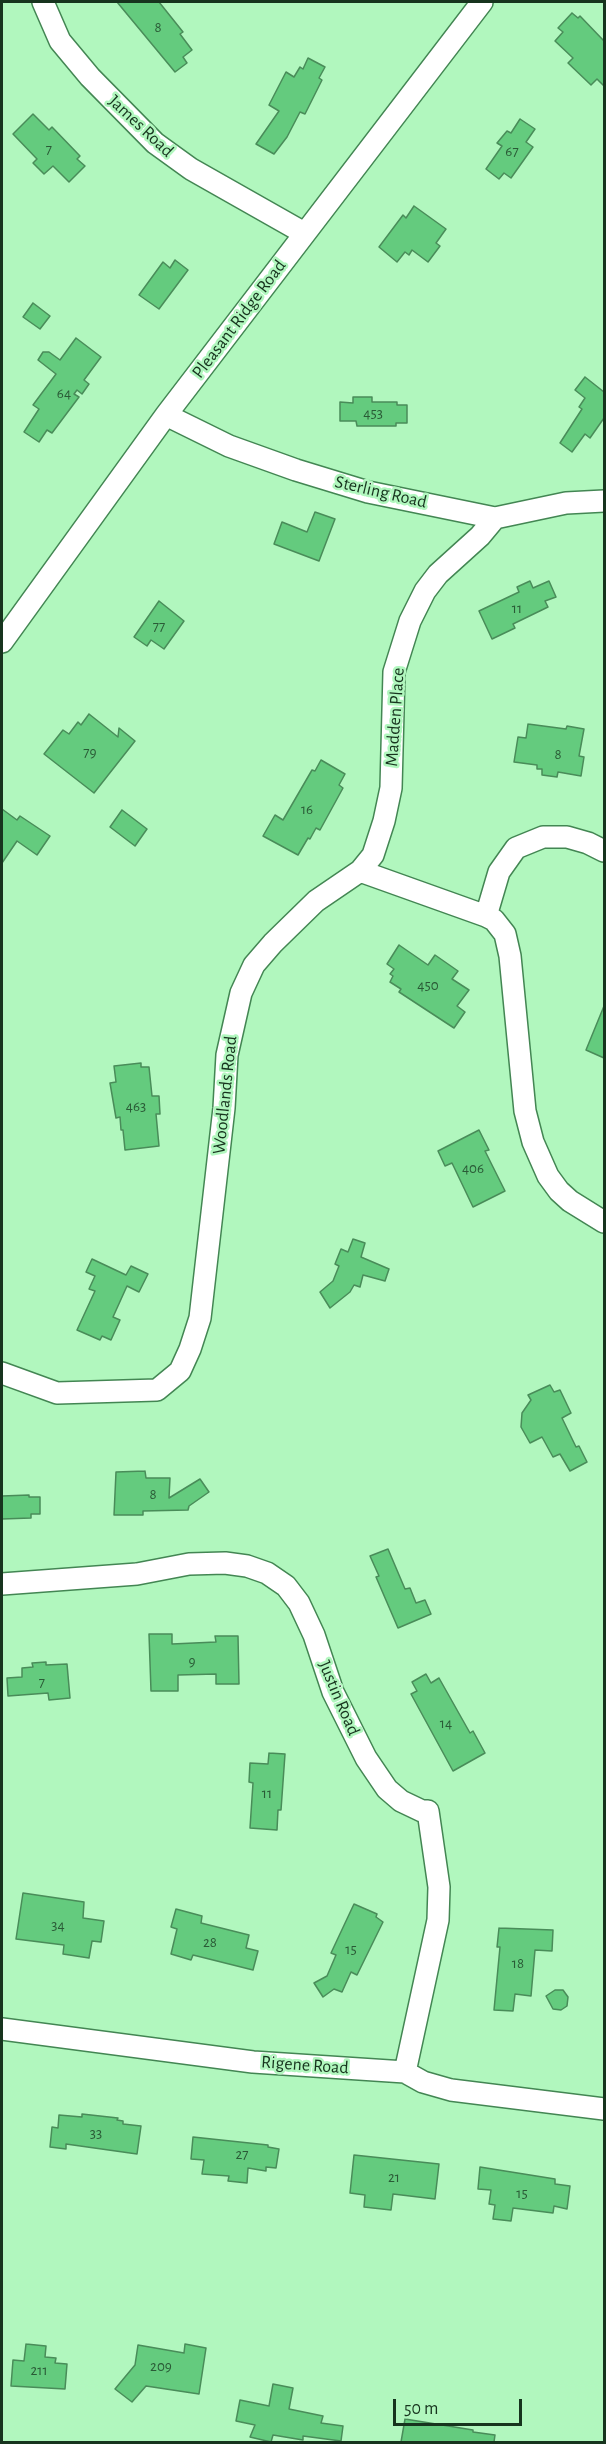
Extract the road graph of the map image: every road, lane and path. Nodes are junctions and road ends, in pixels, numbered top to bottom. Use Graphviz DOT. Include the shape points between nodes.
graph roads {
  1 [pos="43,2"];
  2 [pos="482,2"];
  3 [pos="304,233"];
  4 [pos="166,415"];
  5 [pos="604,501"];
  6 [pos="495,518"];
  7 [pos="2,642"];
  8 [pos="604,851"];
  9 [pos="360,872"];
  10 [pos="486,916"];
  11 [pos="604,1222"];
  12 [pos="2,1373"];
  13 [pos="2,1584"];
  14 [pos="2,2029"];
  15 [pos="405,2072"];
  16 [pos="604,2109"];
  1 -- 3 [label="street, James Road" via="60,41 155,143 191,169"];
  2 -- 3 [label="street, Pleasant Ridge Road"];
  3 -- 4 [label="street, Pleasant Ridge Road"];
  4 -- 6 [label="street, Sterling Road" via="229,446 296,470 368,492"];
  4 -- 7 [label="street, Pleasant Ridge Road"];
  5 -- 6 [label="street, Sterling Road" via="566,503"];
  6 -- 9 [label="street, Madden Place" via="438,574 410,621 394,672 389,799 373,855"];
  8 -- 10 [label="street" via="567,837 543,837 516,848 499,872"];
  9 -- 10 [label="street"];
  9 -- 12 [label="street, Woodlands Road" via="316,901 273,943 254,965 241,993 227,1055 200,1318 180,1371 157,1390 57,1393"];
  10 -- 11 [label="street" via="505,934 510,956 525,1111 533,1142 559,1191"];
  13 -- 15 [label="street, Justin Road" via="225,1563 267,1573 286,1586 314,1635 333,1692 366,1758 387,1789 401,1801 428,1811 439,1887 438,1920"];
  14 -- 15 [label="street, Rigene Road" via="253,2062"];
  15 -- 16 [label="street, Rigene Road" via="451,2090"];
}
